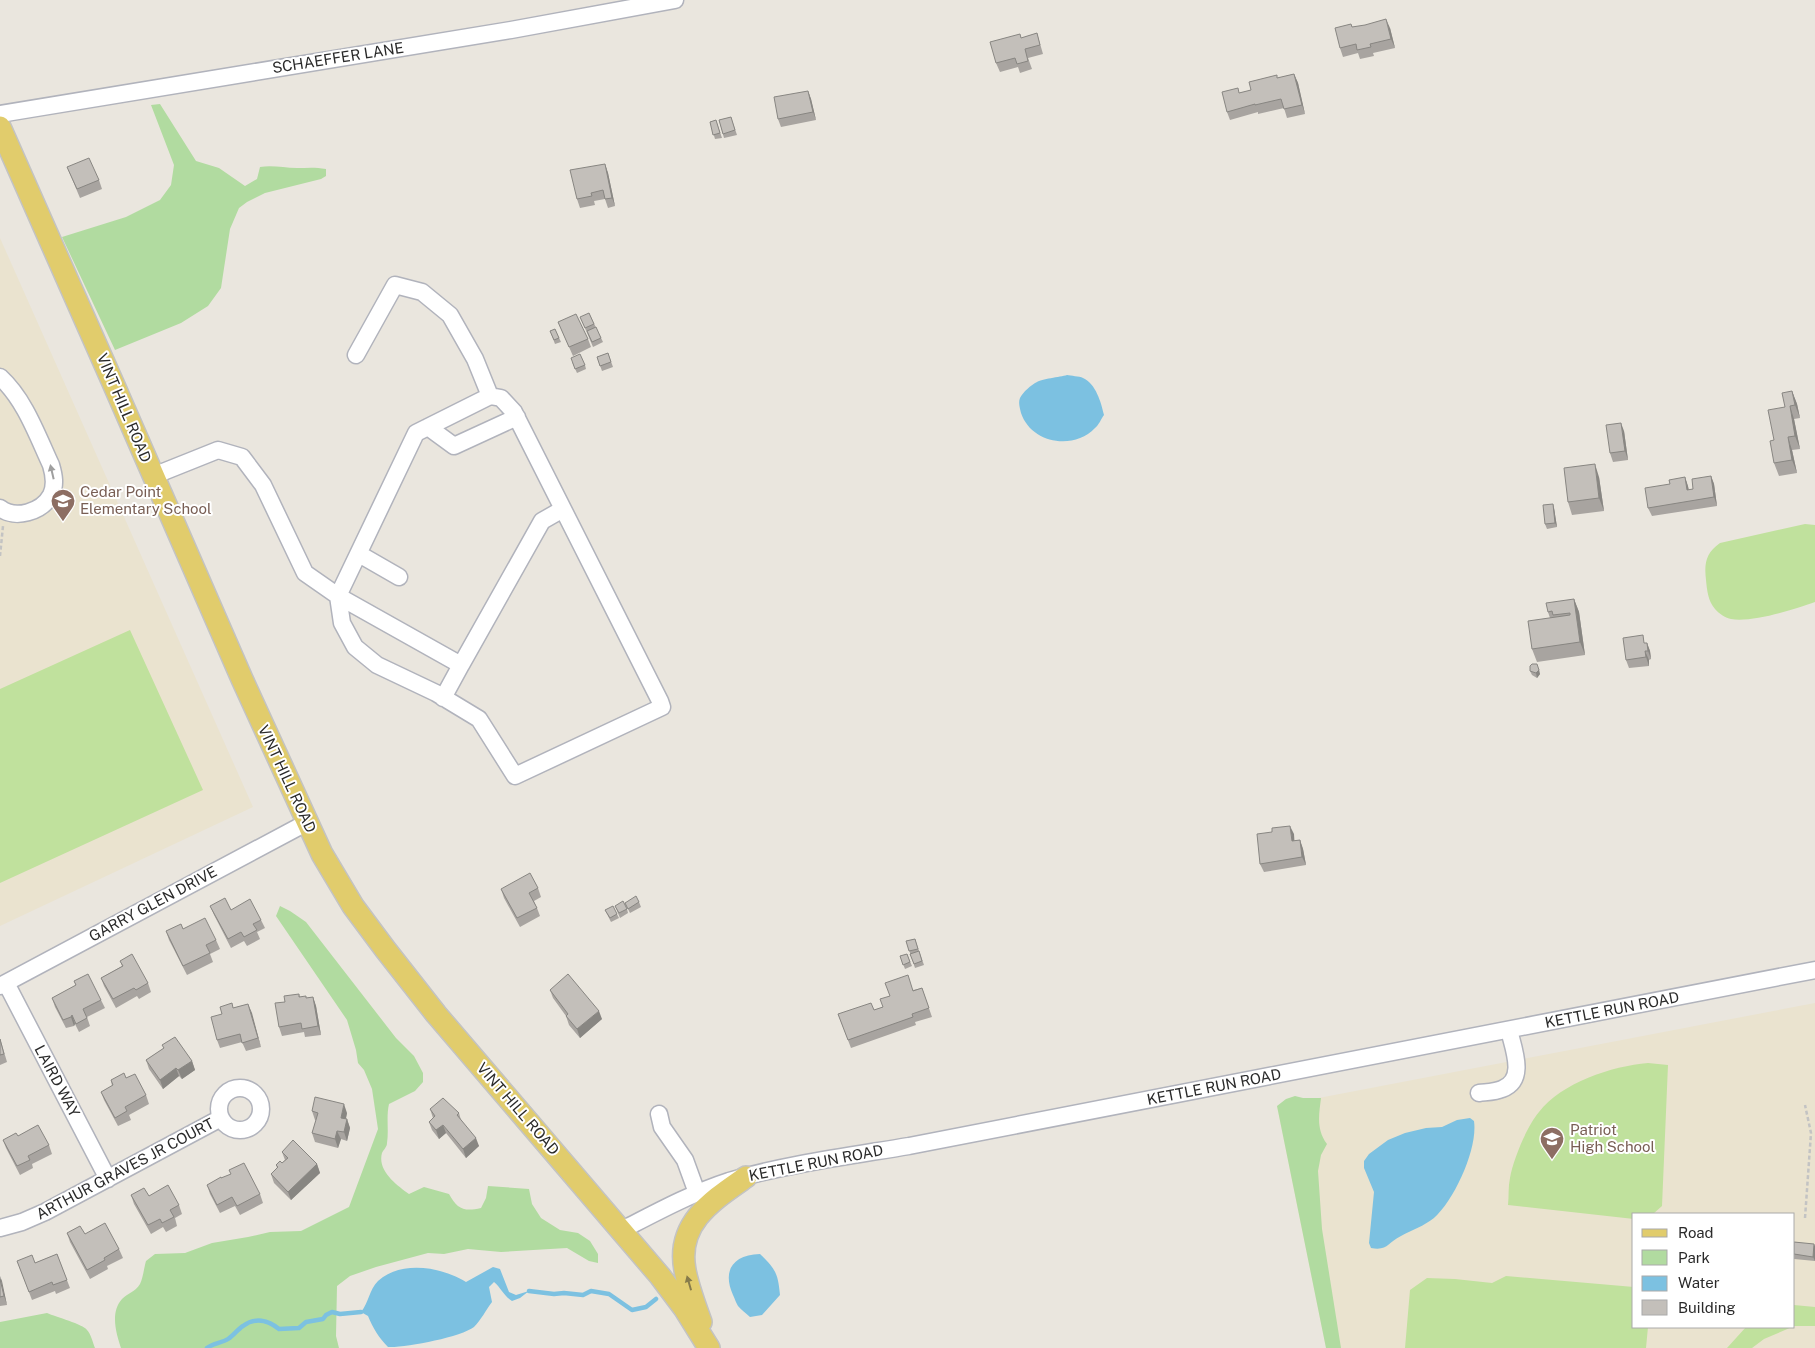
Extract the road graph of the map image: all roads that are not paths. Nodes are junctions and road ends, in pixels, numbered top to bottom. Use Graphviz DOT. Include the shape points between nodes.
graph roads {
  1 [pos="675,0"];
  2 [pos="0,114"];
  3 [pos="0,127"];
  4 [pos="356,355"];
  5 [pos="0,378"];
  6 [pos="490,396"];
  7 [pos="517,417"];
  8 [pos="428,428"];
  9 [pos="153,476"];
  10 [pos="563,509"];
  11 [pos="2,510"];
  12 [pos="358,554"];
  13 [pos="399,577"];
  14 [pos="338,596"];
  15 [pos="461,665"];
  16 [pos="443,698"];
  17 [pos="306,822"];
  18 [pos="1815,970"];
  19 [pos="3,985"];
  20 [pos="1509,1030"];
  21 [pos="1479,1093"];
  22 [pos="659,1114"];
  23 [pos="221,1118"];
  24 [pos="746,1177"];
  25 [pos="108,1179"];
  26 [pos="697,1193"];
  27 [pos="0,1228"];
  28 [pos="622,1230"];
  29 [pos="709,1347"];
  1 -- 2 [label="street, SCHAEFFER LANE"];
  3 -- 9 [label="main road, VINT HILL ROAD"];
  4 -- 6 [label="street" via="395,285 422,292 450,315"];
  11 -- 5 [label="street, one-way" via="17,515 36,510 50,496 54,475 20,400"];
  6 -- 7 [label="street" via="501,398"];
  6 -- 8 [label="street"];
  7 -- 8 [label="street" via="454,446"];
  7 -- 10 [label="street"];
  8 -- 12 [label="street" via="416,433"];
  9 -- 14 [label="street" via="218,450 242,457 263,485 305,573"];
  9 -- 17 [label="main road, VINT HILL ROAD"];
  10 -- 15 [label="street" via="542,521"];
  10 -- 16 [label="street" via="662,707 515,776 479,719"];
  12 -- 13 [label="street"];
  12 -- 14 [label="street"];
  14 -- 15 [label="street"];
  14 -- 16 [label="street" via="342,624 355,647 377,665"];
  15 -- 16 [label="street"];
  17 -- 19 [label="street, GARRY GLEN DRIVE"];
  17 -- 28 [label="main road, VINT HILL ROAD" via="353,906 385,949 436,1014"];
  18 -- 20 [label="street, KETTLE RUN ROAD"];
  19 -- 25 [label="street, LAIRD WAY"];
  20 -- 21 [label="street" via="1517,1064 1516,1076 1503,1089"];
  20 -- 24 [label="street, KETTLE RUN ROAD"];
  22 -- 26 [label="street" via="662,1127 685,1160"];
  23 -- 25 [label="street, ARTHUR GRAVES JR COURT"];
  24 -- 26 [label="street, KETTLE RUN ROAD"];
  29 -- 24 [label="main road, one-way" via="685,1269 685,1244 691,1226 702,1210"];
  25 -- 27 [label="street, ARTHUR GRAVES JR COURT" via="45,1212"];
  26 -- 28 [label="street, KETTLE RUN ROAD"];
  28 -- 29 [label="main road, VINT HILL ROAD" via="684,1308"];
}
